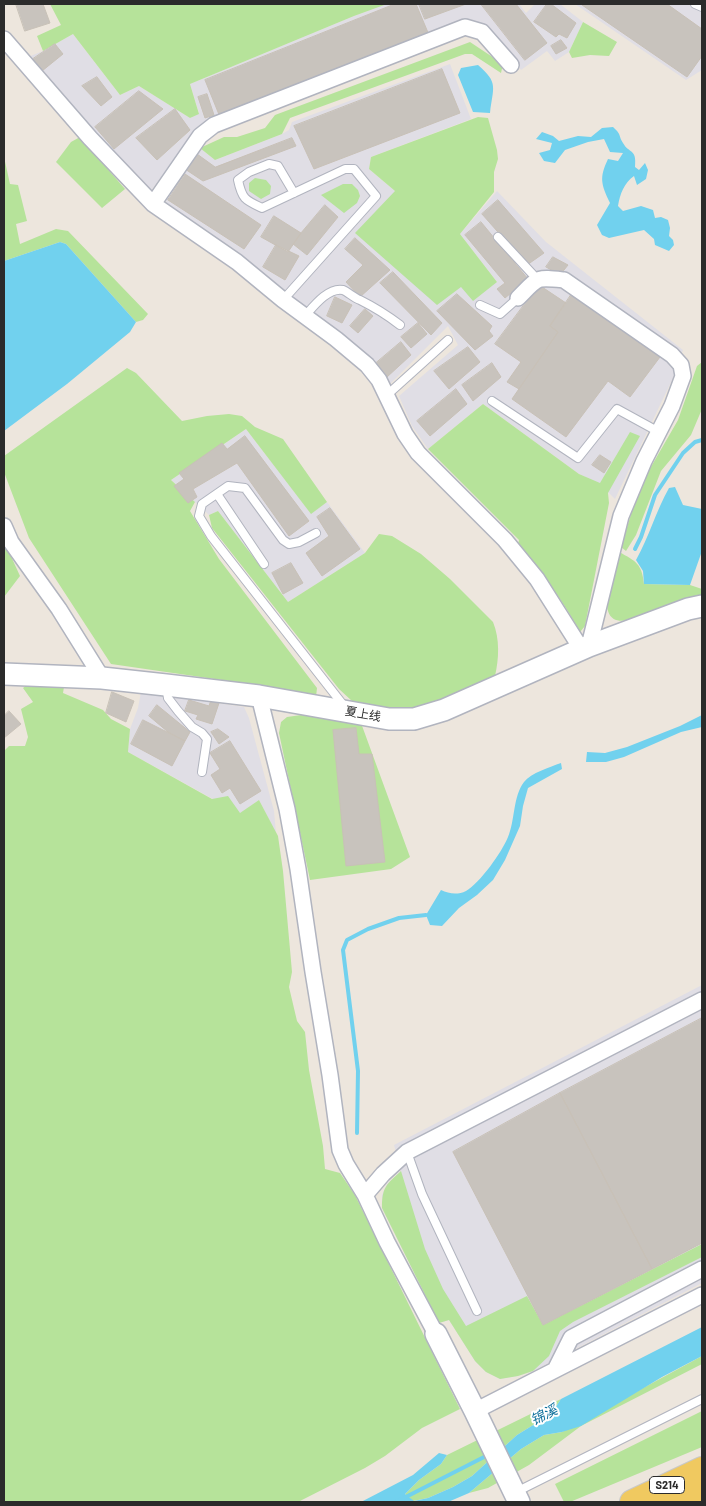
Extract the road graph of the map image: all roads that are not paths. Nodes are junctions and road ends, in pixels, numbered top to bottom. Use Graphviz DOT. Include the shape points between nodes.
graph roads {
  1 [pos="695,4"];
  2 [pos="702,7"];
  3 [pos="4,39"];
  4 [pos="511,65"];
  5 [pos="294,193"];
  6 [pos="153,204"];
  7 [pos="498,237"];
  8 [pos="537,279"];
  9 [pos="518,298"];
  10 [pos="283,300"];
  11 [pos="480,305"];
  12 [pos="305,316"];
  13 [pos="400,325"];
  14 [pos="448,340"];
  15 [pos="387,395"];
  16 [pos="492,401"];
  17 [pos="659,432"];
  18 [pos="217,494"];
  19 [pos="4,526"];
  20 [pos="316,533"];
  21 [pos="264,564"];
  22 [pos="702,606"];
  23 [pos="586,648"];
  24 [pos="5,675"];
  25 [pos="102,678"];
  26 [pos="166,685"];
  27 [pos="259,696"];
  28 [pos="348,711"];
  29 [pos="202,772"];
  30 [pos="702,1000"];
  31 [pos="407,1152"];
  32 [pos="365,1195"];
  33 [pos="702,1268"];
  34 [pos="702,1294"];
  35 [pos="477,1311"];
  36 [pos="436,1334"];
  37 [pos="555,1370"];
  38 [pos="702,1399"];
  39 [pos="478,1416"];
  40 [pos="702,1469"];
  41 [pos="702,1488"];
  42 [pos="515,1492"];
  43 [pos="632,1502"];
  44 [pos="672,1502"];
  1 -- 2 [label="lane"];
  3 -- 6 [label="street" via="90,138"];
  4 -- 6 [label="street" via="482,32 465,27 214,125 200,136"];
  5 -- 5 [label="lane" via="262,208 241,194 238,180 269,164 278,166"];
  5 -- 10 [label="lane" via="345,169 354,170 376,196"];
  6 -- 10 [label="street" via="237,262"];
  7 -- 8 [label="lane"];
  8 -- 9 [label="street"];
  8 -- 17 [label="street" via="564,280 672,355 681,365 683,376"];
  9 -- 11 [label="lane" via="500,314"];
  10 -- 12 [label="street"];
  12 -- 13 [label="lane" via="327,294 343,290"];
  12 -- 15 [label="street" via="367,365"];
  14 -- 15 [label="lane"];
  15 -- 23 [label="street" via="418,453 505,540"];
  16 -- 17 [label="lane" via="578,458 617,409"];
  17 -- 23 [label="street" via="621,516"];
  18 -- 20 [label="lane" via="228,486 245,488 289,544"];
  18 -- 21 [label="lane"];
  18 -- 28 [label="lane" via="202,504 199,516 211,536"];
  19 -- 25 [label="street" via="11,542 59,609"];
  22 -- 23 [label="street, 夏上线"];
  23 -- 28 [label="street, 夏上线" via="444,710 414,719 389,719"];
  24 -- 25 [label="street, 夏上线"];
  25 -- 26 [label="street, 夏上线"];
  26 -- 27 [label="street, 夏上线"];
  26 -- 29 [label="lane" via="168,698 206,739"];
  27 -- 28 [label="street, 夏上线"];
  27 -- 32 [label="street" via="298,869 340,1150"];
  30 -- 31 [label="street"];
  31 -- 32 [label="street"];
  31 -- 35 [label="lane" via="422,1194"];
  32 -- 36 [label="street"];
  33 -- 37 [label="street" via="571,1338"];
  34 -- 37 [label="street"];
  36 -- 39 [label="street"];
  37 -- 39 [label="street"];
  38 -- 42 [label="lane"];
  39 -- 42 [label="street"];
  40 -- 43 [label="main road, S214"];
  41 -- 44 [label="main road, S214"];
}
